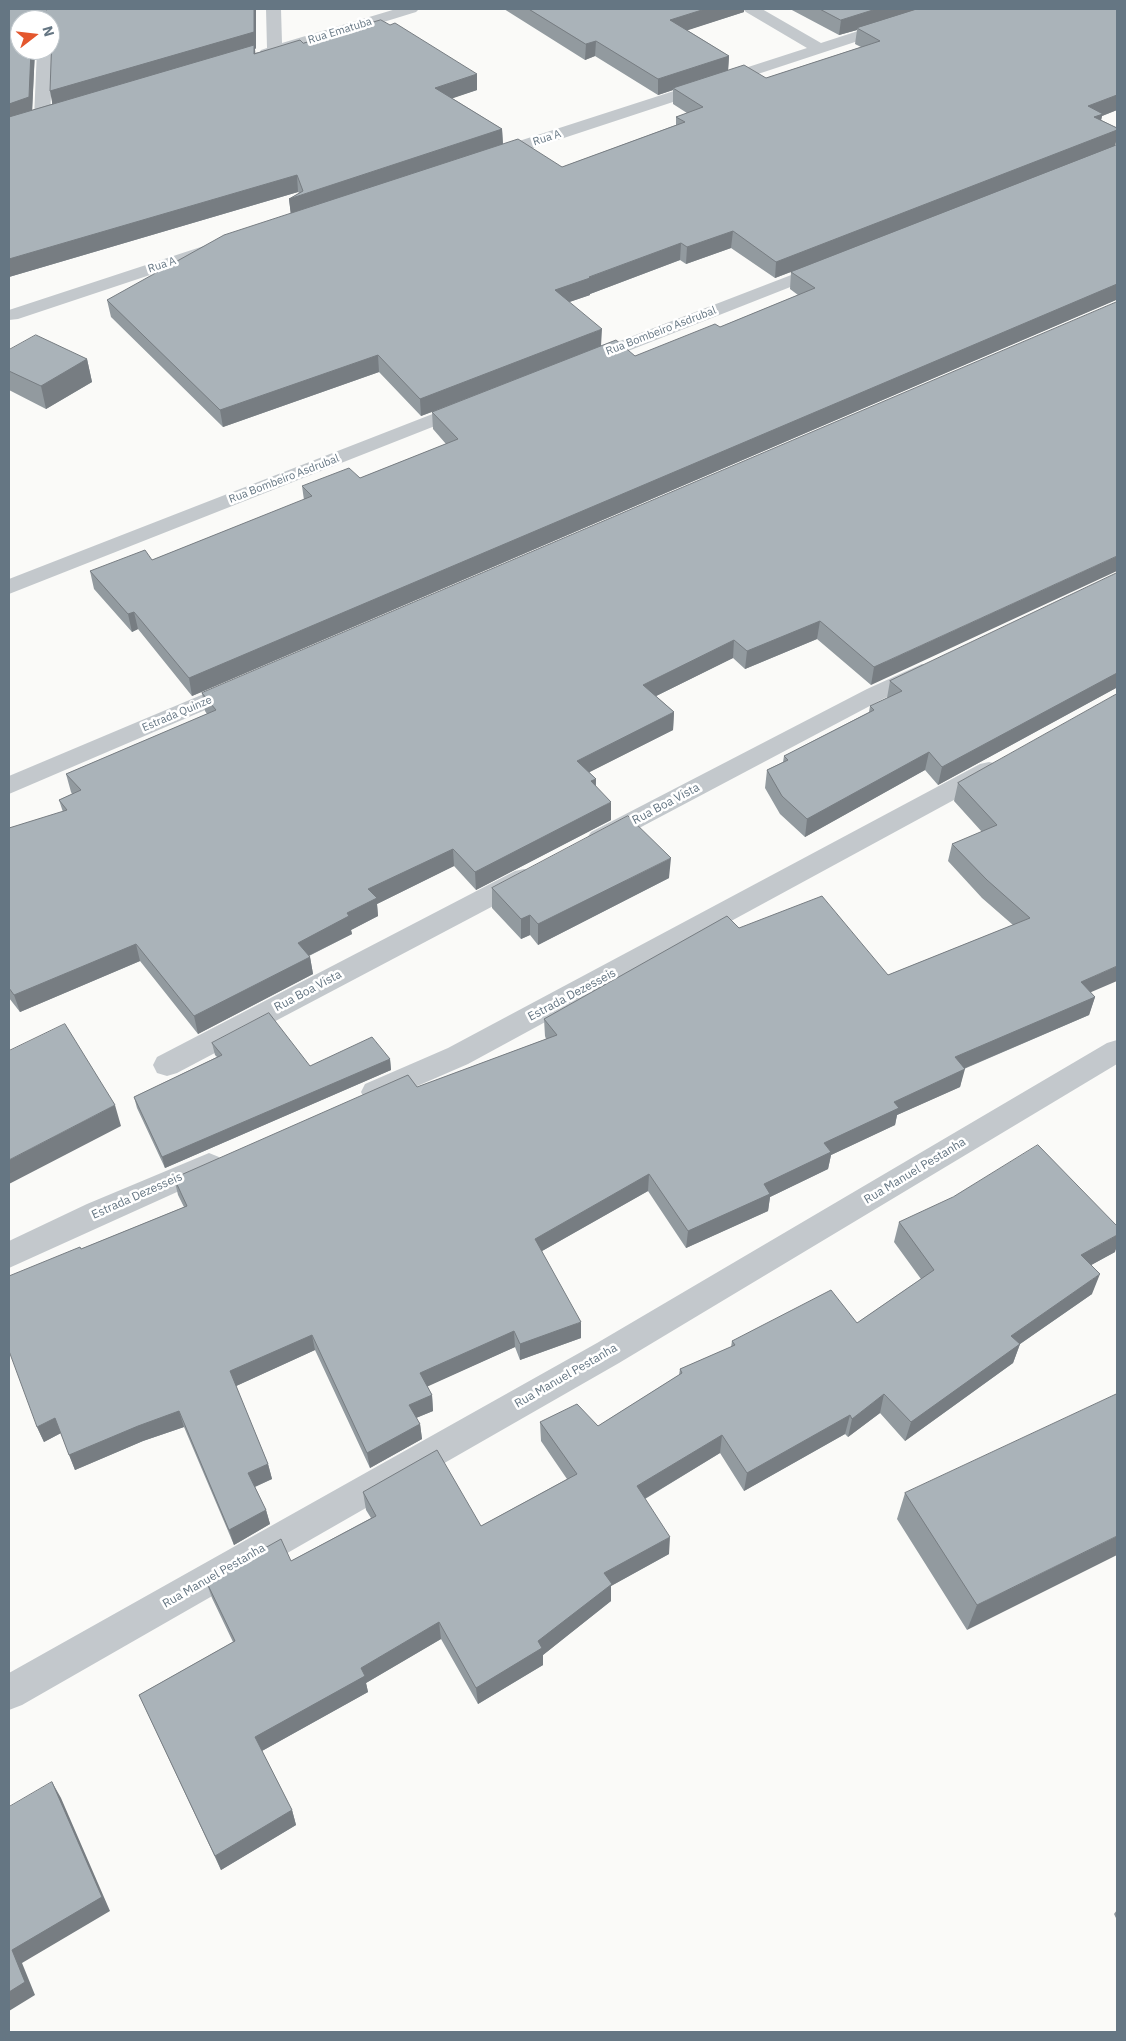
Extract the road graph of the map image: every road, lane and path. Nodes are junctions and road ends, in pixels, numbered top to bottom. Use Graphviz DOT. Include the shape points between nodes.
graph roads {
  1 [pos="273,9"];
  2 [pos="411,9"];
  3 [pos="751,9"];
  4 [pos="940,9"];
  5 [pos="819,48"];
  6 [pos="275,50"];
  7 [pos="256,56"];
  8 [pos="45,60"];
  9 [pos="61,113"];
  10 [pos="42,118"];
  11 [pos="26,123"];
  12 [pos="471,163"];
  13 [pos="236,240"];
  14 [pos="840,261"];
  15 [pos="11,315"];
  16 [pos="572,366"];
  17 [pos="480,402"];
  18 [pos="9,587"];
  19 [pos="947,660"];
  20 [pos="257,680"];
  21 [pos="1006,760"];
  22 [pos="9,786"];
  23 [pos="583,847"];
  24 [pos="548,866"];
  25 [pos="1117,1051"];
  26 [pos="167,1065"];
  27 [pos="350,1103"];
  28 [pos="233,1154"];
  29 [pos="9,1255"];
  30 [pos="9,1692"];
  1 -- 6 [label="street"];
  2 -- 6 [label="street, Rua Ematuba"];
  3 -- 5 [label="street"];
  4 -- 5 [label="street, Rua A"];
  5 -- 12 [label="street, Rua A"];
  6 -- 7 [label="street, Rua Ematuba"];
  8 -- 10 [label="street"];
  9 -- 10 [label="street"];
  10 -- 11 [label="street"];
  13 -- 15 [label="street, Rua A"];
  14 -- 16 [label="street, Rua Bombeiro Asdrubal"];
  17 -- 18 [label="street, Rua Bombeiro Asdrubal"];
  19 -- 23 [label="street, Rua Boa Vista" via="875,694"];
  20 -- 22 [label="street, Estrada Quinze"];
  21 -- 27 [label="street, Estrada Dezesseis" via="458,1056"];
  24 -- 26 [label="street, Rua Boa Vista"];
  25 -- 30 [label="street, Rua Manuel Pestanha" via="608,1353"];
  28 -- 29 [label="street, Estrada Dezesseis"];
}
